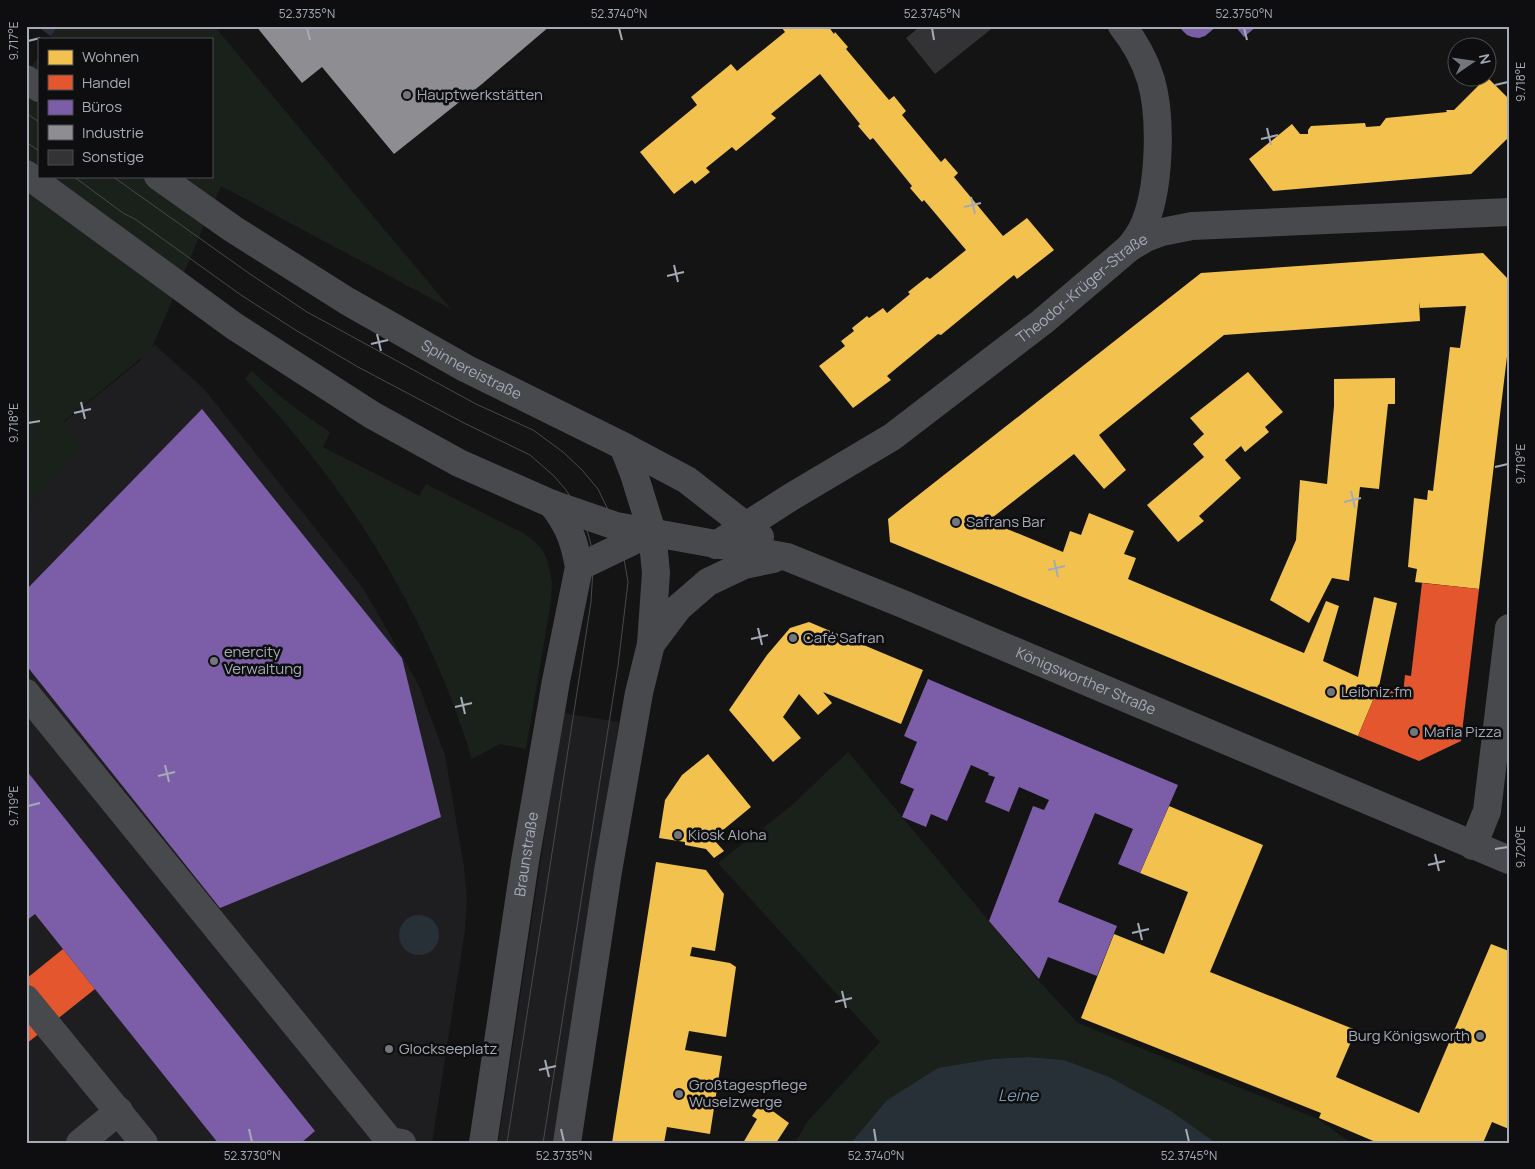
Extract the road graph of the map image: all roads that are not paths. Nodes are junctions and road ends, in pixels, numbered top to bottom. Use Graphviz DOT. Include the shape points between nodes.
graph roads {
  1 [pos="1122,26"];
  2 [pos="26,79"];
  3 [pos="38,87"];
  4 [pos="26,174"];
  5 [pos="161,178"];
  6 [pos="1509,212"];
  7 [pos="1129,248"];
  8 [pos="623,446"];
  9 [pos="552,504"];
  10 [pos="746,526"];
  11 [pos="652,532"];
  12 [pos="716,545"];
  13 [pos="787,557"];
  14 [pos="579,567"];
  15 [pos="1509,628"];
  16 [pos="652,644"];
  17 [pos="26,693"];
  18 [pos="1473,846"];
  19 [pos="1509,860"];
  20 [pos="26,998"];
  21 [pos="119,1111"];
  22 [pos="393,1142"];
  23 [pos="80,1143"];
  24 [pos="144,1143"];
  25 [pos="483,1143"];
  26 [pos="567,1143"];
  1 -- 7 [label="street" via="1149,73 1157,126 1155,186 1149,213"];
  2 -- 3 [label="street"];
  4 -- 9 [label="street" via="234,326 372,415 458,463"];
  5 -- 8 [label="street, Spinnereistraße" via="233,229 348,301 465,368"];
  6 -- 7 [label="street, Theodor-Krüger-Straße" via="1192,226 1162,232"];
  7 -- 10 [label="street, Theodor-Krüger-Straße" via="1042,322 906,427"];
  8 -- 10 [label="street, Spinnereistraße" via="687,480"];
  8 -- 11 [label="street"];
  9 -- 11 [label="street" via="616,526"];
  9 -- 14 [label="street, Braunstraße" via="566,522"];
  10 -- 12 [label="street, Theodor-Krüger-Straße"];
  10 -- 13 [label="street, Spinnereistraße"];
  11 -- 12 [label="street, Königsworther Straße"];
  11 -- 14 [label="street"];
  11 -- 16 [label="street" via="656,574"];
  12 -- 13 [label="street, Königsworther Straße"];
  13 -- 16 [label="street" via="744,565 708,582 678,608"];
  13 -- 18 [label="street, Königsworther Straße"];
  14 -- 25 [label="street, Braunstraße" via="544,747"];
  15 -- 18 [label="street" via="1487,812"];
  16 -- 26 [label="street" via="638,694"];
  17 -- 22 [label="street"];
  18 -- 19 [label="street, Königsworther Straße"];
  20 -- 21 [label="street"];
  21 -- 23 [label="street"];
  21 -- 24 [label="street"];
}
